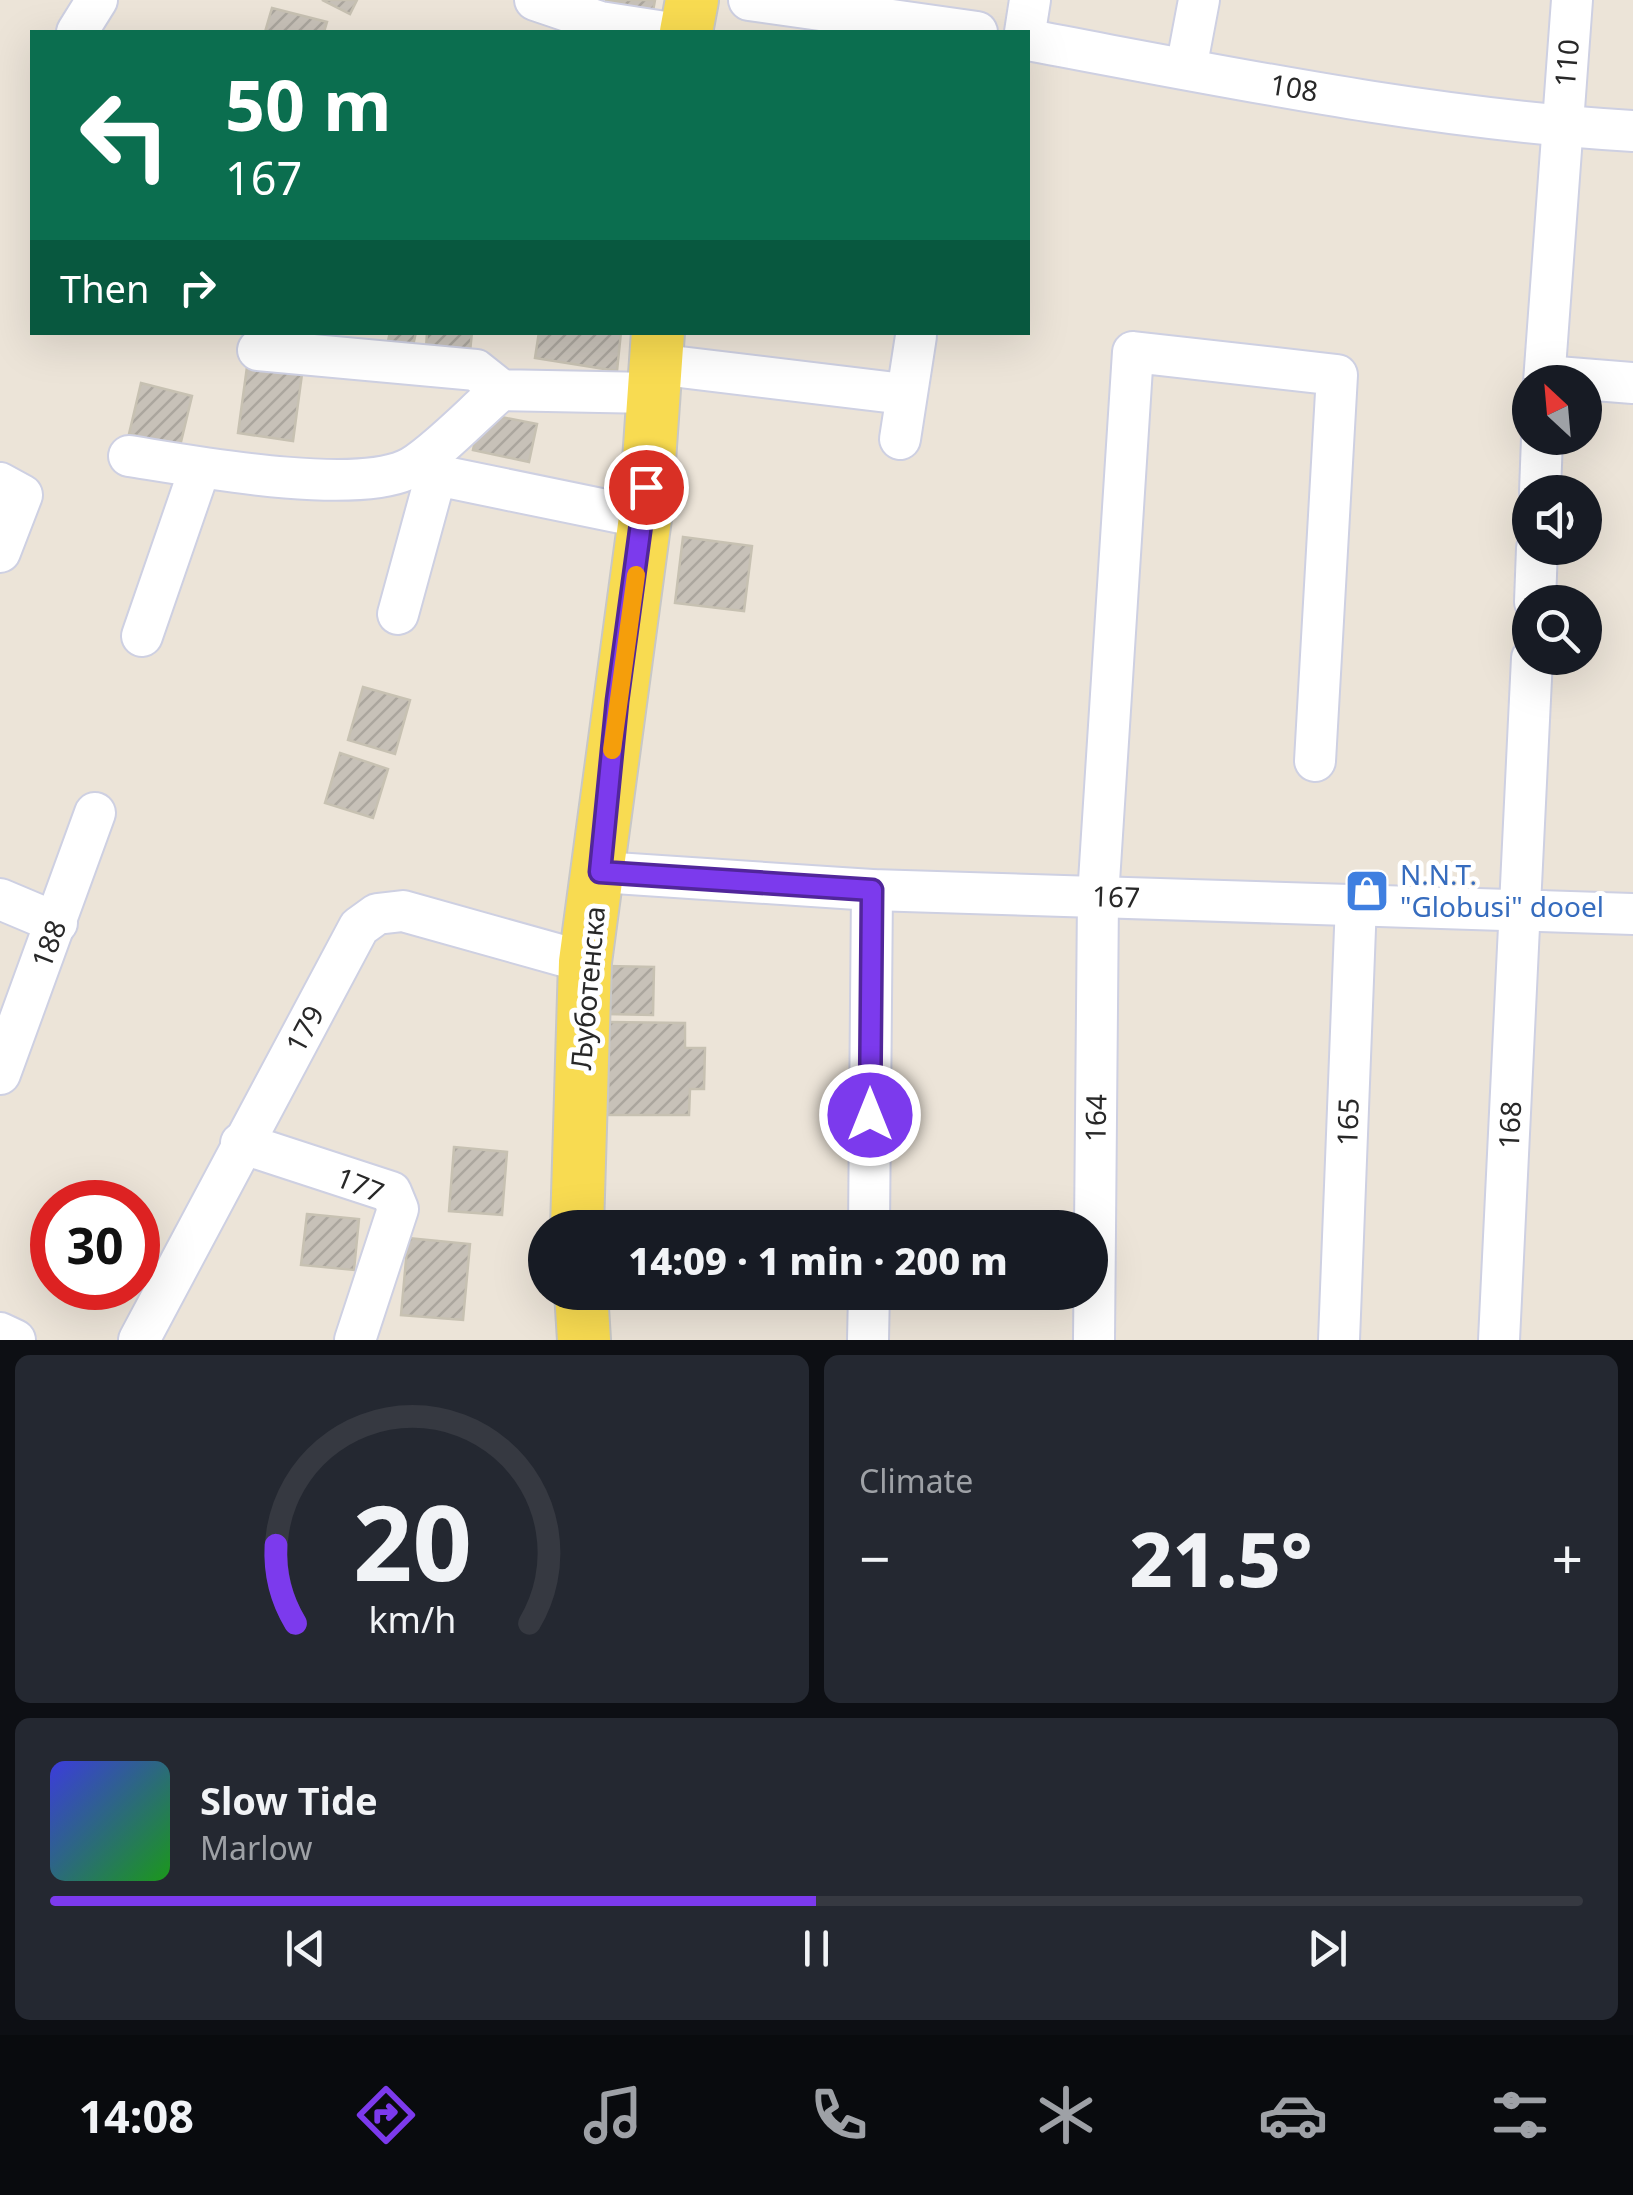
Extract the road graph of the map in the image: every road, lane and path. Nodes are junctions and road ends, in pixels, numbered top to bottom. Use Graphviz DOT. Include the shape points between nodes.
graph roads {
  1 [pos="98,0"];
  2 [pos="535,0"];
  3 [pos="692,0"];
  4 [pos="749,0"];
  5 [pos="1030,0"];
  6 [pos="1199,0"];
  7 [pos="1572,0"];
  8 [pos="79,30"];
  9 [pos="652,30"];
  10 [pos="686,30"];
  11 [pos="963,30"];
  12 [pos="1025,30"];
  13 [pos="1030,40"];
  14 [pos="1186,69"];
  15 [pos="1562,126"];
  16 [pos="1633,131"];
  17 [pos="916,336"];
  18 [pos="258,350"];
  19 [pos="655,363"];
  20 [pos="1546,365"];
  21 [pos="1602,382"];
  22 [pos="1633,383"];
  23 [pos="501,390"];
  24 [pos="904,394"];
  25 [pos="900,439"];
  26 [pos="129,456"];
  27 [pos="200,468"];
  28 [pos="0,483"];
  29 [pos="644,518"];
  30 [pos="0,552"];
  31 [pos="398,614"];
  32 [pos="142,636"];
  33 [pos="1531,675"];
  34 [pos="1314,761"];
  35 [pos="95,812"];
  36 [pos="600,872"];
  37 [pos="872,890"];
  38 [pos="1098,896"];
  39 [pos="0,900"];
  40 [pos="1356,903"];
  41 [pos="1521,909"];
  42 [pos="1633,914"];
  43 [pos="58,922"];
  44 [pos="585,962"];
  45 [pos="0,1074"];
  46 [pos="242,1144"];
  47 [pos="577,1210"];
  48 [pos="869,1210"];
  49 [pos="582,1310"];
  50 [pos="869,1310"];
  51 [pos="0,1333"];
  52 [pos="15,1340"];
  53 [pos="139,1340"];
  54 [pos="356,1340"];
  55 [pos="584,1340"];
  56 [pos="868,1340"];
  57 [pos="1094,1340"];
  58 [pos="1339,1340"];
  59 [pos="1498,1340"];
  1 -- 8 [label="street"];
  2 -- 9 [label="street" via="600,22"];
  3 -- 10 [label="main road"];
  4 -- 11 [label="street"];
  5 -- 12 [label="street"];
  6 -- 14 [label="street"];
  7 -- 15 [label="street, 110"];
  13 -- 14 [label="street, 108"];
  14 -- 15 [label="street, 108"];
  15 -- 16 [label="street, 108"];
  15 -- 20 [label="street"];
  17 -- 24 [label="street"];
  18 -- 23 [label="street" via="476,370"];
  19 -- 23 [label="street"];
  19 -- 24 [label="street"];
  19 -- 29 [label="main road, Љуботенска"];
  21 -- 22 [label="street"];
  23 -- 27 [label="street" via="409,470 334,479"];
  24 -- 25 [label="street"];
  26 -- 27 [label="street"];
  27 -- 32 [label="street"];
  28 -- 30 [label="street" via="22,495"];
  29 -- 31 [label="street" via="436,475"];
  29 -- 36 [label="main road, Љуботенска"];
  33 -- 41 [label="street"];
  34 -- 38 [label="street, 164" via="1337,375 1132,352"];
  35 -- 43 [label="street, 188"];
  36 -- 37 [label="street, 167"];
  36 -- 44 [label="main road, Љуботенска"];
  37 -- 38 [label="street, 167"];
  37 -- 48 [label="street"];
  38 -- 40 [label="street, 167"];
  38 -- 57 [label="street, 164"];
  39 -- 43 [label="street"];
  40 -- 41 [label="street, 167"];
  40 -- 58 [label="street, 165"];
  41 -- 42 [label="street, 167"];
  41 -- 59 [label="street, 168"];
  43 -- 45 [label="street, 188"];
  44 -- 46 [label="street, 179" via="403,911 377,914 359,927"];
  44 -- 47 [label="main road, Љуботенска"];
  46 -- 53 [label="street, 179"];
  46 -- 54 [label="street, 177" via="391,1192 398,1209"];
  49 -- 55 [label="main road"];
  50 -- 56 [label="street"];
  51 -- 52 [label="street"];
}
